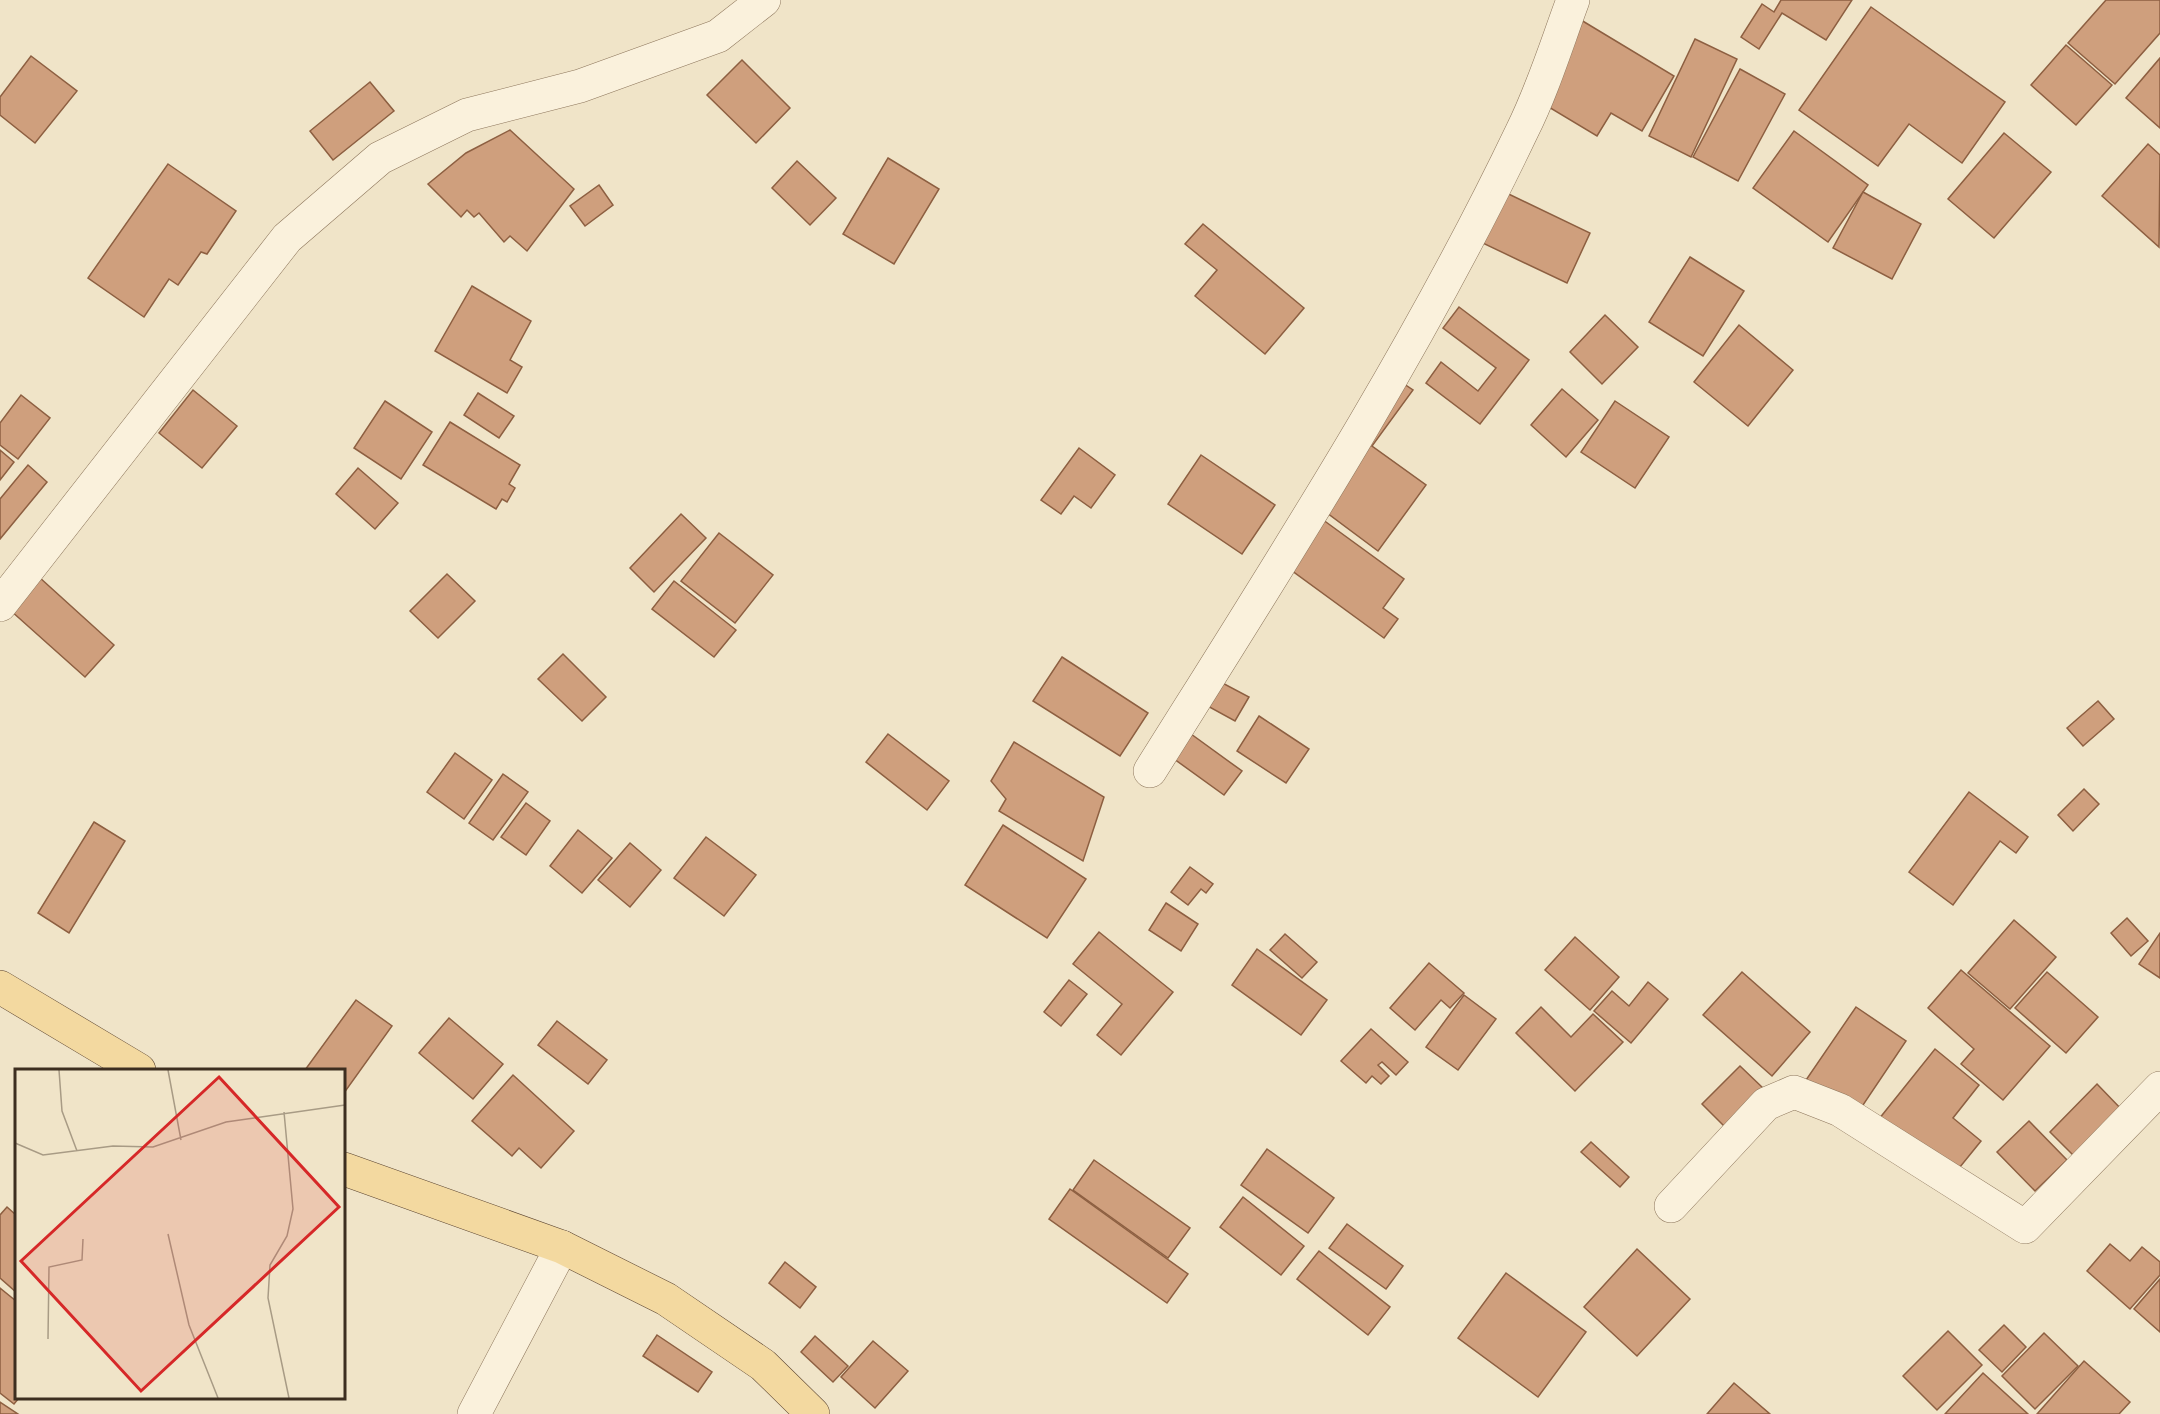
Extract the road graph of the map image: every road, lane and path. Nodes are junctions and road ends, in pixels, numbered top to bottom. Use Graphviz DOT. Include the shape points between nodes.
graph roads {
  1 [pos="764,0"];
  2 [pos="1573,0"];
  3 [pos="0,605"];
  4 [pos="1150,771"];
  5 [pos="0,987"];
  6 [pos="136,1069"];
  7 [pos="2160,1088"];
  8 [pos="345,1169"];
  9 [pos="1671,1206"];
  10 [pos="562,1247"];
  11 [pos="474,1414"];
  12 [pos="813,1414"];
  1 -- 3 [label="street" via="718,36 580,86 467,115 380,158 287,238"];
  2 -- 4 [label="street" via="1523,129 1412,347"];
  5 -- 6 [label="main road"];
  7 -- 9 [label="street" via="2025,1227 1840,1110 1794,1092 1766,1104"];
  8 -- 10 [label="main road"];
  10 -- 11 [label="street"];
  10 -- 12 [label="main road" via="666,1299 763,1365"];
}
